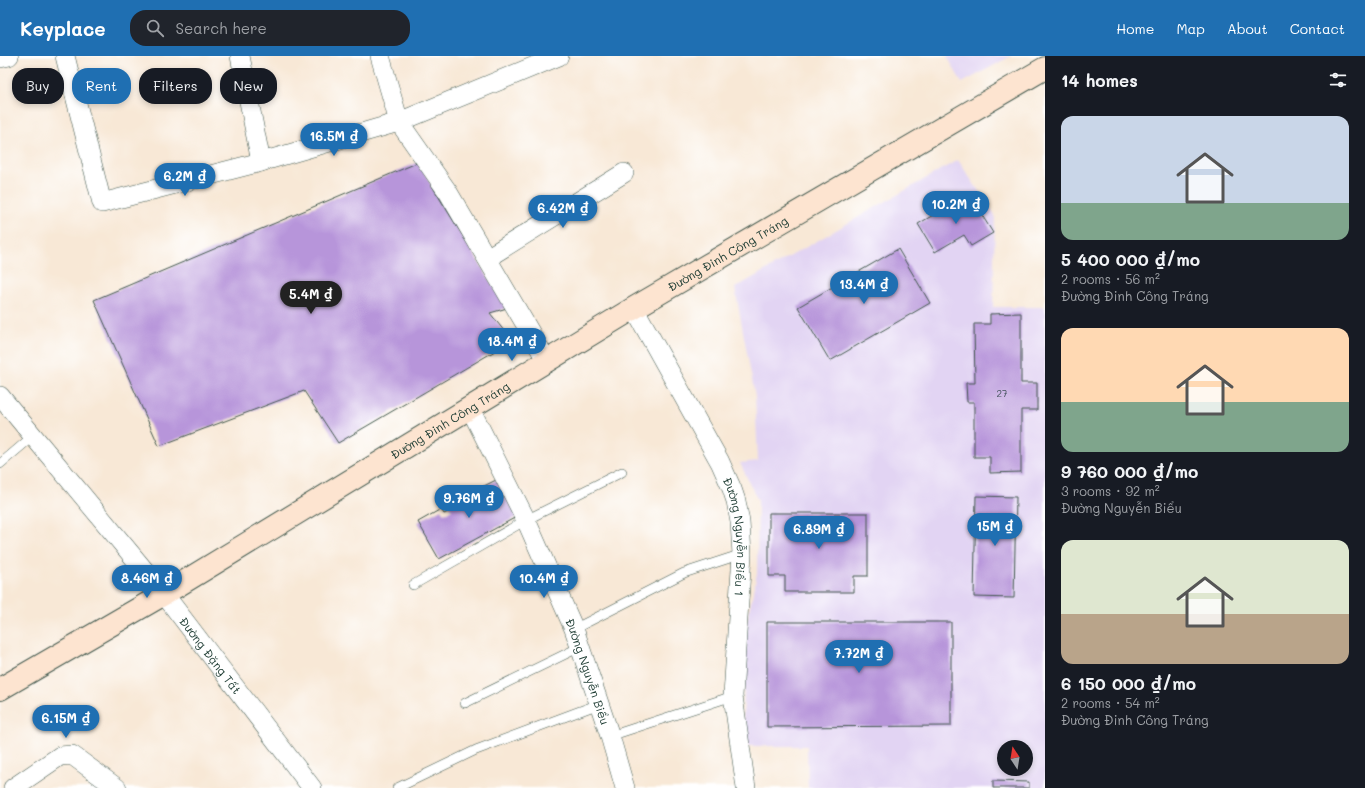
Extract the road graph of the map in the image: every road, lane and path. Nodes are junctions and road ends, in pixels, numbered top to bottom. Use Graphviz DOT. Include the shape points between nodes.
graph roads {
  1 [pos="9,56"];
  2 [pos="65,56"];
  3 [pos="240,56"];
  4 [pos="380,56"];
  5 [pos="559,56"];
  6 [pos="0,58"];
  7 [pos="1045,68"];
  8 [pos="399,122"];
  9 [pos="261,162"];
  10 [pos="624,173"];
  11 [pos="487,258"];
  12 [pos="634,308"];
  13 [pos="547,361"];
  14 [pos="0,396"];
  15 [pos="470,408"];
  16 [pos="33,436"];
  17 [pos="0,464"];
  18 [pos="622,472"];
  19 [pos="526,520"];
  20 [pos="742,554"];
  21 [pos="413,585"];
  22 [pos="164,594"];
  23 [pos="574,629"];
  24 [pos="580,647"];
  25 [pos="0,690"];
  26 [pos="733,696"];
  27 [pos="465,703"];
  28 [pos="599,704"];
  29 [pos="610,736"];
  30 [pos="13,788"];
  31 [pos="117,788"];
  32 [pos="312,788"];
  33 [pos="397,788"];
  34 [pos="625,788"];
  35 [pos="746,788"];
  1 -- 6 [label="street"];
  2 -- 9 [label="street" via="102,203"];
  3 -- 9 [label="street"];
  4 -- 8 [label="street"];
  5 -- 8 [label="street"];
  7 -- 12 [label="street, Đường Đinh Công Tráng"];
  8 -- 9 [label="street"];
  8 -- 11 [label="street" via="448,192"];
  10 -- 11 [label="street"];
  11 -- 13 [label="street"];
  12 -- 13 [label="street, Đường Đinh Công Tráng"];
  12 -- 20 [label="street, Đường Nguyễn Biểu 1" via="720,462 732,489 740,522"];
  13 -- 15 [label="street, Đường Đinh Công Tráng"];
  14 -- 16 [label="street, Đường Đặng Tất"];
  15 -- 19 [label="street, Đường Nguyễn Biểu"];
  15 -- 22 [label="street, Đường Đinh Công Tráng"];
  16 -- 17 [label="lane"];
  16 -- 22 [label="street, Đường Đặng Tất"];
  18 -- 19 [label="lane"];
  19 -- 21 [label="lane"];
  19 -- 23 [label="street, Đường Nguyễn Biểu"];
  20 -- 23 [label="lane" via="684,573"];
  20 -- 26 [label="street, Đường Nguyễn Biểu 1"];
  22 -- 25 [label="street, Đường Đinh Công Tráng"];
  22 -- 32 [label="street, Đường Đặng Tất"];
  23 -- 24 [label="street, Đường Nguyễn Biểu"];
  24 -- 27 [label="lane"];
  24 -- 28 [label="street, Đường Nguyễn Biểu"];
  26 -- 29 [label="lane"];
  26 -- 35 [label="street, Đường Nguyễn Biểu 1"];
  28 -- 29 [label="street, Đường Nguyễn Biểu"];
  28 -- 33 [label="lane" via="476,750"];
  29 -- 34 [label="street, Đường Nguyễn Biểu"];
  30 -- 31 [label="street" via="60,756 72,755"];
}
